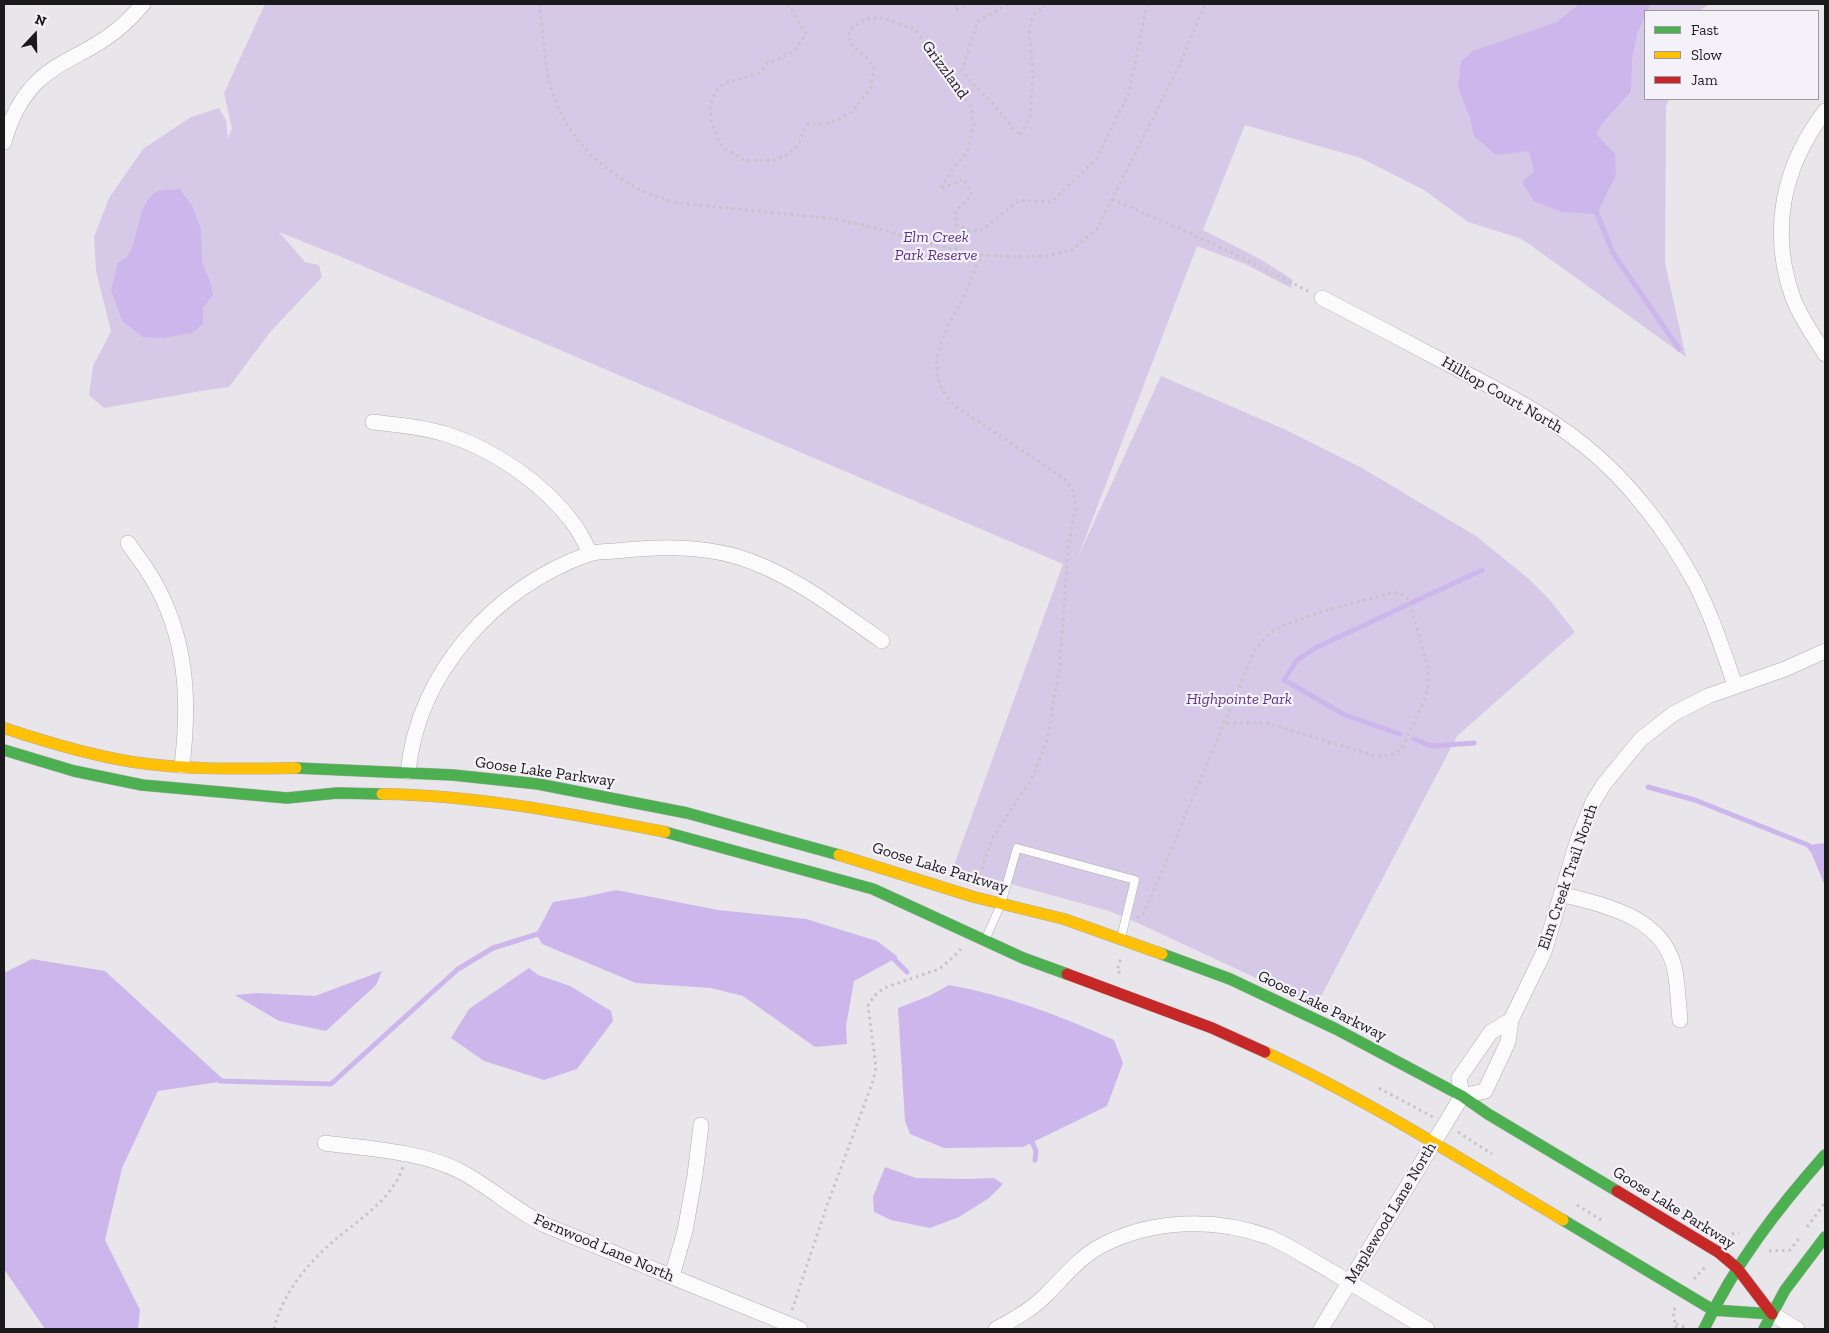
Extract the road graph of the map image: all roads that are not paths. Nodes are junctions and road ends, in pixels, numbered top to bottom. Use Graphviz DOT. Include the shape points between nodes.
graph roads {
  1 [pos="143,4"];
  2 [pos="1825,111"];
  3 [pos="4,142"];
  4 [pos="1322,298"];
  5 [pos="1825,354"];
  6 [pos="373,422"];
  7 [pos="128,543"];
  8 [pos="590,553"];
  9 [pos="882,641"];
  10 [pos="1825,651"];
  11 [pos="1735,685"];
  12 [pos="4,728"];
  13 [pos="4,750"];
  14 [pos="182,766"];
  15 [pos="408,772"];
  16 [pos="1561,894"];
  17 [pos="1001,904"];
  18 [pos="1121,938"];
  19 [pos="985,940"];
  20 [pos="1511,1020"];
  21 [pos="1680,1020"];
  22 [pos="1462,1096"];
  23 [pos="701,1125"];
  24 [pos="325,1142"];
  25 [pos="1434,1143"];
  26 [pos="1825,1155"];
  27 [pos="1825,1237"];
  28 [pos="1737,1268"];
  29 [pos="672,1276"];
  30 [pos="1349,1282"];
  31 [pos="1712,1310"];
  32 [pos="1772,1314"];
  33 [pos="794,1327"];
  34 [pos="996,1329"];
  35 [pos="1321,1329"];
  36 [pos="1426,1329"];
  37 [pos="1704,1329"];
  38 [pos="1764,1329"];
  39 [pos="1797,1329"];
  1 -- 3 [label="street" via="106,38 59,64 37,82 20,103"];
  2 -- 5 [label="street" via="1793,165 1784,198 1780,232 1784,266 1793,299"];
  4 -- 11 [label="street, Hilltop Court North" via="1506,393 1586,446 1634,494 1672,545 1695,584"];
  6 -- 8 [label="street" via="412,426 449,435 485,450 517,470 547,495 573,523"];
  7 -- 14 [label="street" via="152,578 170,615 182,656 186,696"];
  8 -- 9 [label="street" via="654,547 696,548 736,556 775,571 812,592"];
  8 -- 15 [label="street" via="538,577 501,602 470,632 445,666 426,704 413,741"];
  10 -- 11 [label="street, Elm Creek Trail North"];
  11 -- 16 [label="street, Elm Creek Trail North" via="1672,714 1641,739 1592,802"];
  12 -- 14 [label="street, Goose Lake Parkway" via="52,744 133,762"];
  13 -- 19 [label="street" via="142,785 287,798 337,793 400,794 495,803 596,818 678,834 873,889"];
  14 -- 15 [label="street, Goose Lake Parkway"];
  15 -- 17 [label="street, Goose Lake Parkway" via="538,784 669,809 834,853"];
  16 -- 20 [label="street, Elm Creek Trail North" via="1544,952"];
  16 -- 21 [label="street" via="1625,914 1643,922 1658,935 1674,967"];
  17 -- 18 [label="street, Goose Lake Parkway" via="1064,919"];
  17 -- 18 [label="lane" via="1017,848 1135,880"];
  17 -- 19 [label="lane"];
  18 -- 22 [label="street, Goose Lake Parkway" via="1230,979 1336,1028"];
  19 -- 25 [label="street" via="1023,958 1212,1028 1318,1077"];
  20 -- 22 [label="street" via="1491,1032 1459,1078"];
  20 -- 22 [label="street, Elm Creek Trail North" via="1508,1042 1485,1091"];
  22 -- 25 [label="street, Maplewood Lane North"];
  22 -- 28 [label="street, Goose Lake Parkway" via="1718,1252"];
  23 -- 29 [label="street" via="685,1231"];
  24 -- 29 [label="street, Fernwood Lane North" via="434,1160 460,1171 545,1225"];
  25 -- 30 [label="street, Maplewood Lane North"];
  25 -- 31 [label="street"];
  26 -- 28 [label="street" via="1795,1189"];
  27 -- 32 [label="street"];
  28 -- 31 [label="street"];
  28 -- 32 [label="street, Goose Lake Parkway"];
  29 -- 33 [label="street, Fernwood Lane North"];
  30 -- 34 [label="street" via="1269,1237 1226,1226 1194,1223 1157,1227 1126,1235 1098,1248 1024,1314"];
  30 -- 35 [label="street, Maplewood Lane North"];
  30 -- 36 [label="street"];
  31 -- 32 [label="street"];
  31 -- 37 [label="street"];
  32 -- 38 [label="street"];
  32 -- 39 [label="street"];
}
